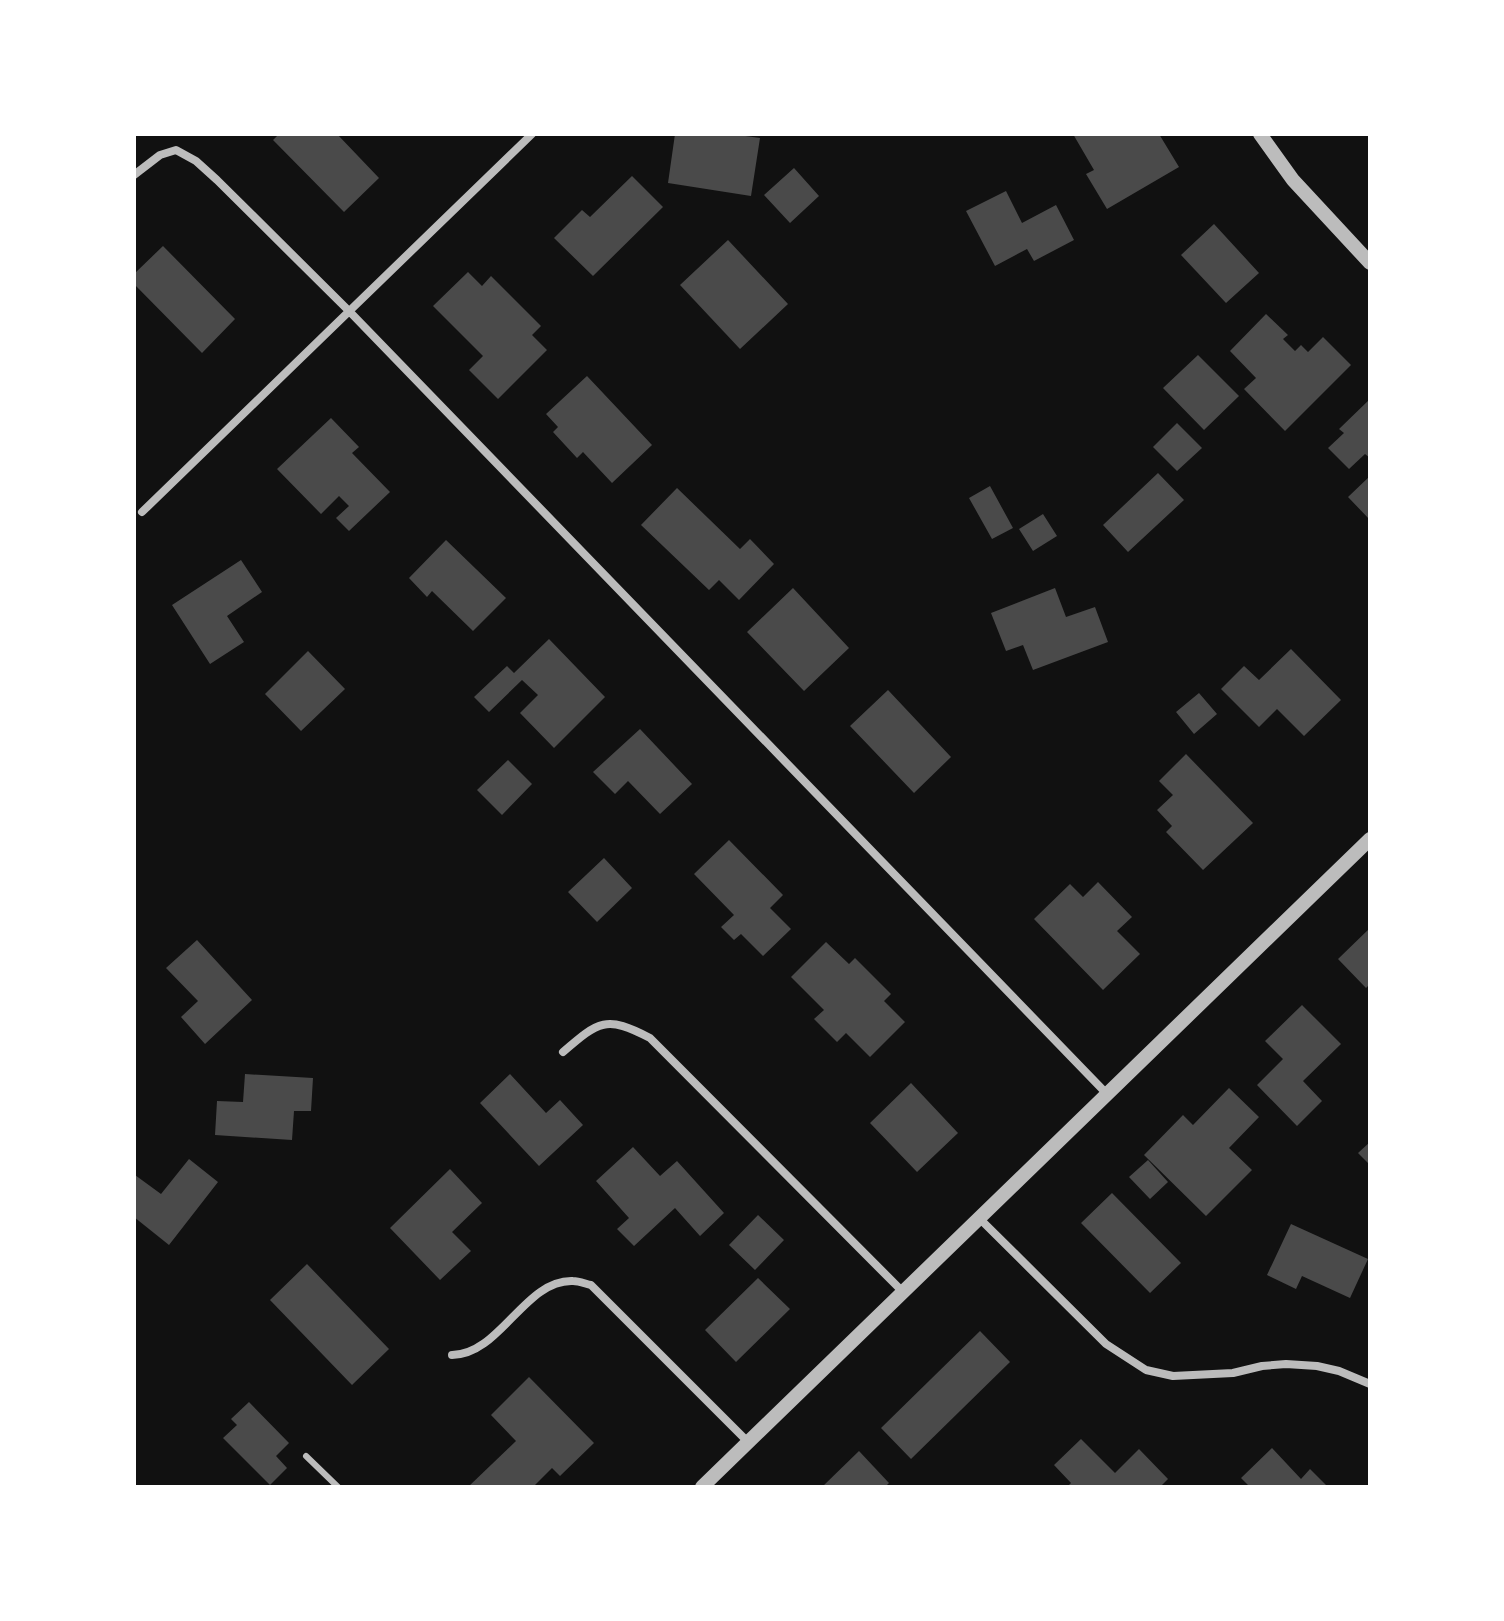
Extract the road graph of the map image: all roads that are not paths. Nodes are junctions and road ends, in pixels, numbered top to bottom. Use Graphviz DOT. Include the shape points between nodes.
graph roads {
  1 [pos="532,134"];
  2 [pos="1260,134"];
  3 [pos="134,175"];
  4 [pos="1370,263"];
  5 [pos="350,312"];
  6 [pos="142,512"];
  7 [pos="1370,839"];
  8 [pos="563,1052"];
  9 [pos="1106,1093"];
  10 [pos="980,1219"];
  11 [pos="904,1293"];
  12 [pos="452,1355"];
  13 [pos="1370,1384"];
  14 [pos="748,1442"];
  15 [pos="306,1456"];
  16 [pos="338,1487"];
  17 [pos="702,1487"];
  1 -- 5 [label="street"];
  2 -- 4 [label="street" via="1293,180"];
  3 -- 5 [label="street" via="176,150 196,161"];
  5 -- 6 [label="street"];
  5 -- 9 [label="street"];
  7 -- 9 [label="street"];
  8 -- 11 [label="street" via="592,1027 609,1023 650,1038"];
  9 -- 10 [label="street"];
  10 -- 11 [label="street"];
  10 -- 13 [label="street" via="1106,1344 1146,1370 1173,1376 1286,1364 1339,1371"];
  11 -- 14 [label="street"];
  12 -- 14 [label="street" via="466,1355 545,1290 574,1280 591,1285"];
  14 -- 17 [label="street"];
  15 -- 16 [label="lane"];
}
